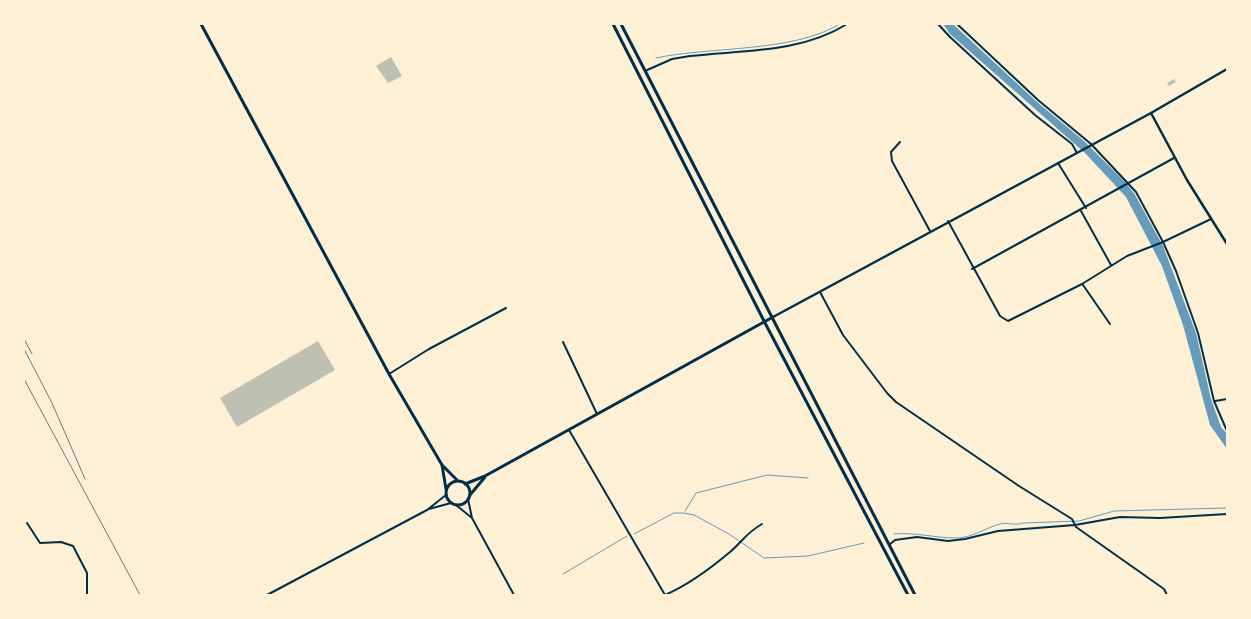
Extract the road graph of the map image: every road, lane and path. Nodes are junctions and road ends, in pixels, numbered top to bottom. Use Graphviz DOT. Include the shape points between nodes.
graph roads {
  1 [pos="201,24"];
  2 [pos="613,24"];
  3 [pos="621,24"];
  4 [pos="847,24"];
  5 [pos="938,24"];
  6 [pos="957,24"];
  7 [pos="1227,69"];
  8 [pos="645,71"];
  9 [pos="1151,113"];
  10 [pos="900,142"];
  11 [pos="1091,144"];
  12 [pos="1077,152"];
  13 [pos="1175,158"];
  14 [pos="1058,163"];
  15 [pos="1130,183"];
  16 [pos="1086,208"];
  17 [pos="1081,211"];
  18 [pos="1212,218"];
  19 [pos="948,221"];
  20 [pos="930,231"];
  21 [pos="1164,242"];
  22 [pos="1227,244"];
  23 [pos="1111,265"];
  24 [pos="972,269"];
  25 [pos="1082,284"];
  26 [pos="820,291"];
  27 [pos="506,308"];
  28 [pos="773,317"];
  29 [pos="764,321"];
  30 [pos="1110,324"];
  31 [pos="564,342"];
  32 [pos="390,374"];
  33 [pos="1227,399"];
  34 [pos="1214,401"];
  35 [pos="597,414"];
  36 [pos="569,430"];
  37 [pos="1227,431"];
  38 [pos="442,465"];
  39 [pos="485,476"];
  40 [pos="458,481"];
  41 [pos="465,484"];
  42 [pos="446,489"];
  43 [pos="446,495"];
  44 [pos="469,498"];
  45 [pos="451,503"];
  46 [pos="456,505"];
  47 [pos="427,510"];
  48 [pos="1227,514"];
  49 [pos="472,518"];
  50 [pos="27,523"];
  51 [pos="762,524"];
  52 [pos="1075,525"];
  53 [pos="889,546"];
  54 [pos="87,595"];
  55 [pos="267,595"];
  56 [pos="514,595"];
  57 [pos="665,595"];
  58 [pos="908,595"];
  59 [pos="915,595"];
  60 [pos="1166,595"];
  1 -- 32 [label="main road"];
  2 -- 29 [label="main road"];
  3 -- 8 [label="main road"];
  4 -- 8 [label="street" via="800,45 672,59"];
  5 -- 12 [label="street"];
  6 -- 11 [label="street" via="1038,100"];
  7 -- 9 [label="street"];
  8 -- 28 [label="main road"];
  9 -- 11 [label="street"];
  9 -- 13 [label="street"];
  10 -- 20 [label="street" via="891,152 892,161"];
  11 -- 12 [label="street"];
  11 -- 15 [label="street"];
  12 -- 14 [label="street"];
  13 -- 15 [label="street"];
  13 -- 18 [label="street"];
  14 -- 16 [label="street"];
  14 -- 19 [label="street"];
  15 -- 16 [label="street"];
  15 -- 21 [label="street"];
  16 -- 17 [label="street"];
  17 -- 23 [label="street"];
  17 -- 24 [label="street"];
  18 -- 21 [label="street"];
  18 -- 22 [label="street"];
  19 -- 20 [label="street"];
  19 -- 24 [label="street"];
  20 -- 26 [label="street"];
  21 -- 23 [label="street"];
  21 -- 34 [label="street" via="1198,333"];
  23 -- 25 [label="street"];
  24 -- 25 [label="street" via="1000,316 1008,321"];
  25 -- 30 [label="street"];
  26 -- 28 [label="street"];
  26 -- 52 [label="street" via="843,335 896,402 1073,520"];
  27 -- 32 [label="street"];
  28 -- 29 [label="main road"];
  28 -- 53 [label="main road"];
  29 -- 35 [label="main road"];
  29 -- 58 [label="main road"];
  31 -- 35 [label="street"];
  32 -- 38 [label="main road"];
  33 -- 34 [label="street"];
  34 -- 37 [label="street"];
  35 -- 36 [label="main road"];
  36 -- 39 [label="main road"];
  36 -- 57 [label="street"];
  38 -- 40 [label="main road"];
  38 -- 42 [label="main road"];
  39 -- 41 [label="main road"];
  39 -- 44 [label="main road"];
  40 -- 41 [label="main road"];
  40 -- 42 [label="main road"];
  41 -- 44 [label="main road"];
  42 -- 43 [label="main road"];
  43 -- 45 [label="main road"];
  43 -- 47 [label="street"];
  44 -- 46 [label="main road"];
  44 -- 49 [label="street"];
  45 -- 46 [label="main road"];
  45 -- 47 [label="street"];
  46 -- 49 [label="street"];
  47 -- 55 [label="street"];
  48 -- 52 [label="street" via="1120,517"];
  49 -- 56 [label="street"];
  50 -- 54 [label="street" via="40,543 61,542 73,546 87,573"];
  51 -- 57 [label="street" via="692,580"];
  52 -- 53 [label="street" via="998,532 948,541 917,537 895,540"];
  52 -- 60 [label="street" via="1164,589"];
  53 -- 59 [label="main road"];
}
